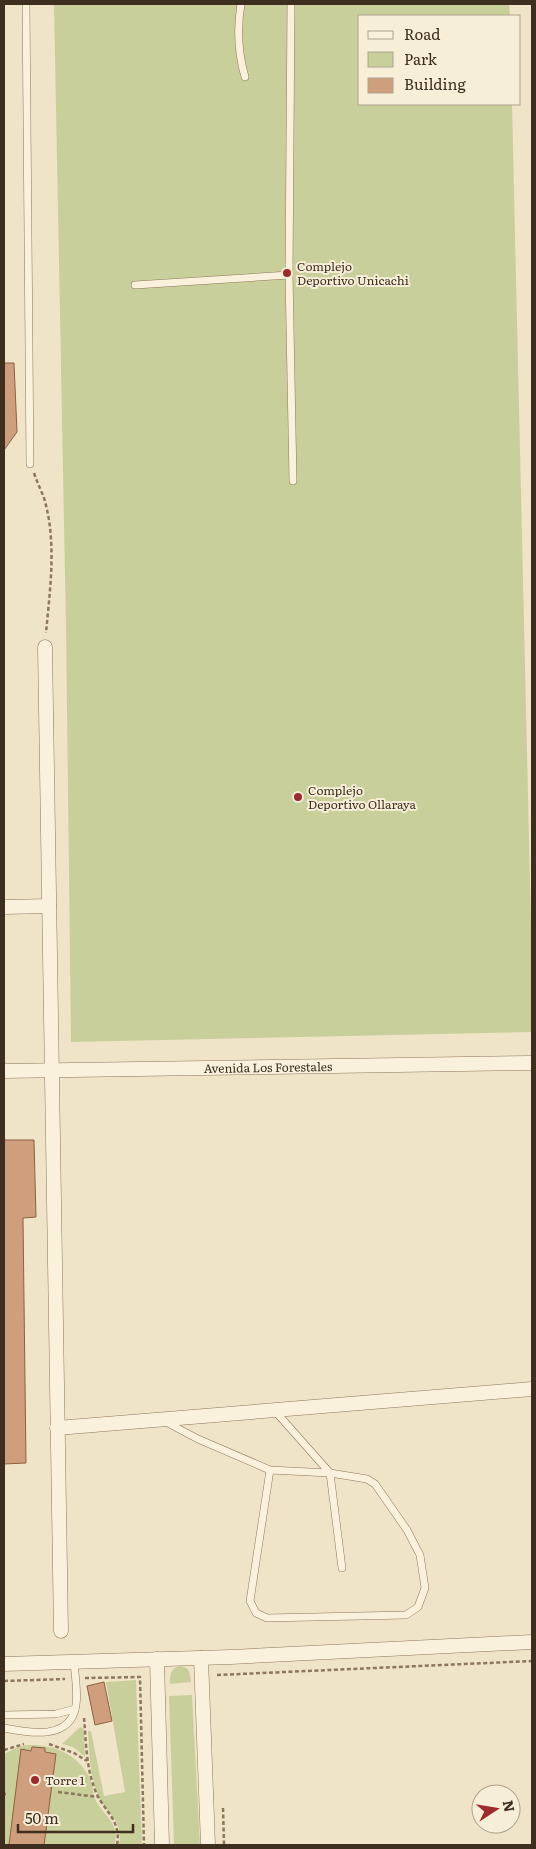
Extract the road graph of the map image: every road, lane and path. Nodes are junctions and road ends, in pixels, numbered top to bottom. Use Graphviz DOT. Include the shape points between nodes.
graph roads {
  1 [pos="26,4"];
  2 [pos="241,4"];
  3 [pos="291,4"];
  4 [pos="245,77"];
  5 [pos="289,274"];
  6 [pos="135,285"];
  7 [pos="30,464"];
  8 [pos="293,481"];
  9 [pos="45,646"];
  10 [pos="49,906"];
  11 [pos="4,907"];
  12 [pos="532,1063"];
  13 [pos="52,1070"];
  14 [pos="4,1071"];
  15 [pos="532,1389"];
  16 [pos="274,1410"];
  17 [pos="161,1420"];
  18 [pos="58,1428"];
  19 [pos="270,1470"];
  20 [pos="330,1473"];
  21 [pos="342,1568"];
  22 [pos="61,1631"];
  23 [pos="532,1642"];
  24 [pos="202,1658"];
  25 [pos="157,1660"];
  26 [pos="532,1661"];
  27 [pos="74,1662"];
  28 [pos="4,1664"];
  29 [pos="75,1679"];
  30 [pos="4,1681"];
  31 [pos="217,1681"];
  32 [pos="75,1709"];
  33 [pos="84,1711"];
  34 [pos="4,1715"];
  35 [pos="4,1728"];
  36 [pos="26,1743"];
  37 [pos="45,1744"];
  38 [pos="4,1750"];
  39 [pos="88,1762"];
  40 [pos="58,1792"];
  41 [pos="98,1797"];
  42 [pos="223,1806"];
  43 [pos="117,1845"];
  44 [pos="144,1845"];
  45 [pos="162,1845"];
  46 [pos="208,1845"];
  47 [pos="224,1845"];
  1 -- 7 [label="lane"];
  2 -- 4 [label="lane" via="239,59"];
  3 -- 5 [label="lane"];
  5 -- 6 [label="lane"];
  5 -- 8 [label="lane"];
  7 -- 9 [label="path" via="44,498 52,558"];
  9 -- 10 [label="street"];
  10 -- 11 [label="street"];
  10 -- 13 [label="street"];
  12 -- 13 [label="street, Avenida Los Forestales"];
  13 -- 14 [label="street, Avenida Los Forestales"];
  13 -- 18 [label="street"];
  15 -- 16 [label="street"];
  16 -- 17 [label="street"];
  16 -- 20 [label="lane"];
  17 -- 18 [label="street"];
  17 -- 19 [label="lane"];
  18 -- 22 [label="street"];
  19 -- 20 [label="lane"];
  19 -- 20 [label="lane" via="250,1601 256,1612 267,1618 406,1615 418,1607 425,1588 420,1555 375,1484 367,1479"];
  20 -- 21 [label="lane"];
  23 -- 24 [label="street"];
  24 -- 25 [label="street"];
  24 -- 46 [label="street"];
  25 -- 27 [label="street"];
  25 -- 45 [label="street"];
  26 -- 31 [label="path" via="217,1674"];
  27 -- 28 [label="street"];
  27 -- 29 [label="lane"];
  29 -- 30 [label="path"];
  29 -- 32 [label="lane"];
  29 -- 44 [label="path" via="140,1677"];
  32 -- 34 [label="lane" via="56,1714"];
  32 -- 35 [label="lane" via="68,1722 58,1730 35,1733"];
  33 -- 39 [label="path"];
  36 -- 38 [label="path"];
  37 -- 39 [label="path" via="63,1748"];
  39 -- 41 [label="path"];
  40 -- 41 [label="path"];
  41 -- 43 [label="path" via="114,1819"];
  42 -- 47 [label="path"];
}
